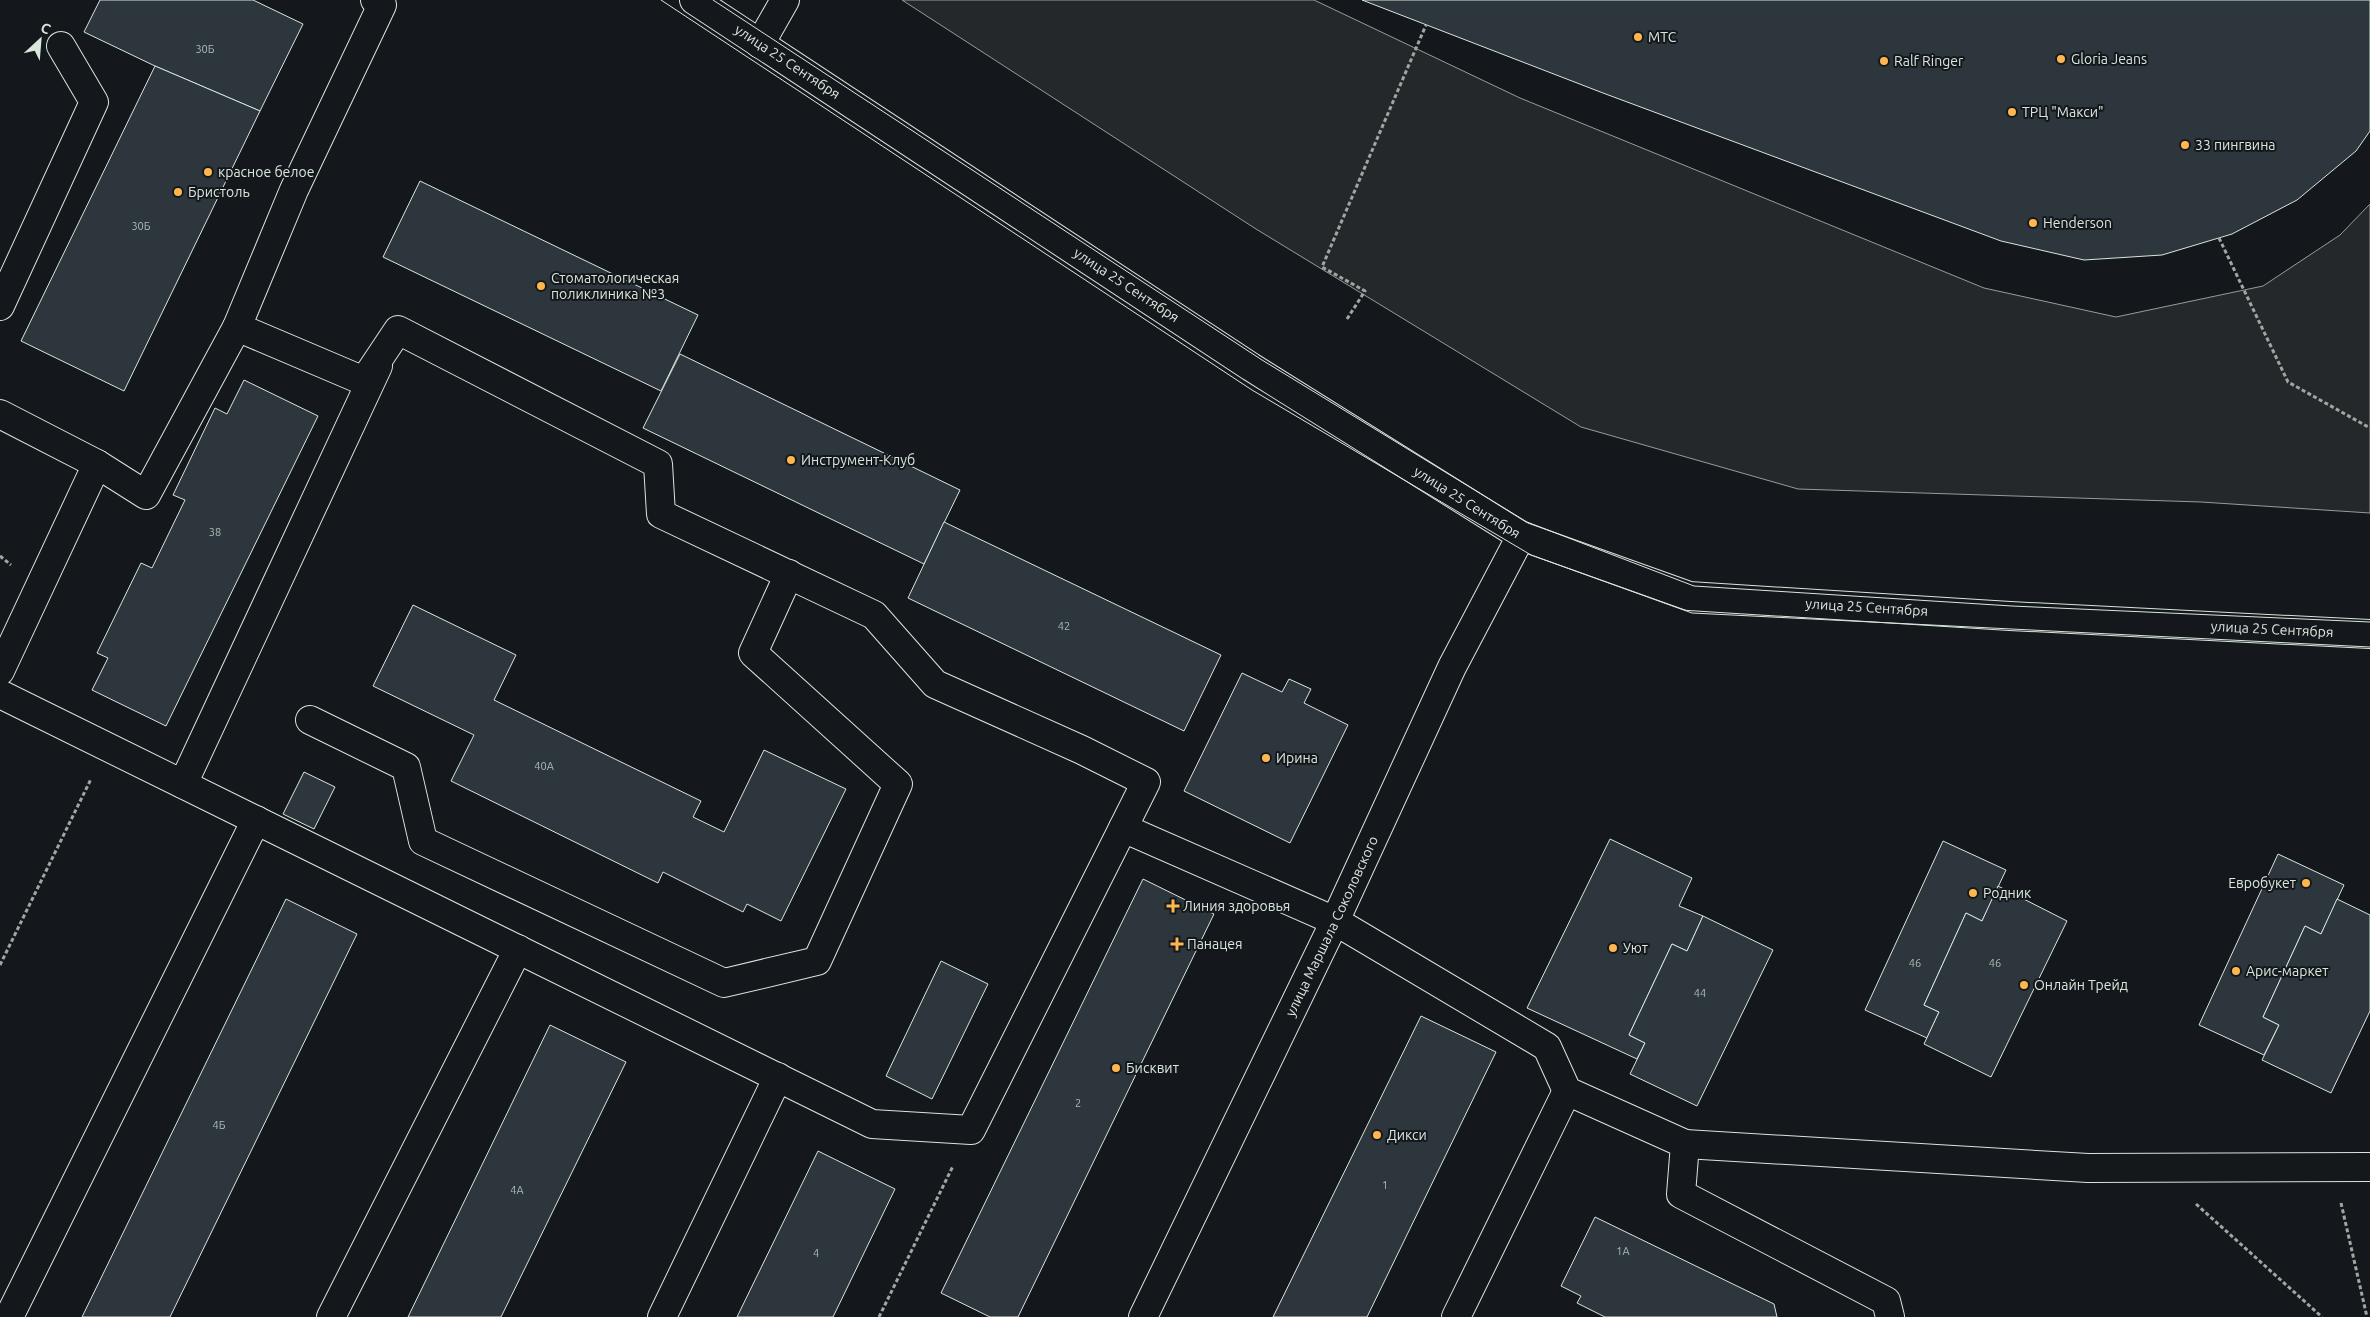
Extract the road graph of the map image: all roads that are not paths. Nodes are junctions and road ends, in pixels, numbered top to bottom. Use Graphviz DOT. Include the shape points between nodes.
graph roads {
  1 [pos="375,0"];
  2 [pos="694,0"];
  3 [pos="785,0"];
  4 [pos="760,44"];
  5 [pos="61,46"];
  6 [pos="0,306"];
  7 [pos="238,326"];
  8 [pos="389,344"];
  9 [pos="0,414"];
  10 [pos="98,464"];
  11 [pos="1521,536"];
  12 [pos="789,574"];
  13 [pos="10,622"];
  14 [pos="2370,634"];
  15 [pos="0,671"];
  16 [pos="0,694"];
  17 [pos="310,720"];
  18 [pos="183,784"];
  19 [pos="256,820"];
  20 [pos="1123,828"];
  21 [pos="1335,921"];
  22 [pos="518,949"];
  23 [pos="778,1077"];
  24 [pos="1567,1091"];
  25 [pos="1685,1144"];
  26 [pos="2370,1167"];
  27 [pos="8,1317"];
  28 [pos="331,1317"];
  29 [pos="662,1317"];
  30 [pos="1143,1317"];
  31 [pos="1456,1317"];
  32 [pos="1890,1317"];
  1 -- 7 [label="main road" via="382,5 294,190"];
  2 -- 4 [label="main road, улица 25 Сентября"];
  3 -- 4 [label="main road"];
  4 -- 11 [label="main road, улица 25 Сентября" via="1251,367"];
  5 -- 6 [label="main road" via="94,102"];
  7 -- 8 [label="main road" via="364,381"];
  7 -- 10 [label="main road" via="146,495"];
  8 -- 12 [label="main road" via="398,330 658,464 661,514"];
  8 -- 18 [label="main road"];
  9 -- 10 [label="main road"];
  10 -- 13 [label="main road"];
  11 -- 14 [label="main road, улица 25 Сентября" via="1689,596"];
  11 -- 21 [label="main road, улица Маршала Соколовского" via="1452,668"];
  12 -- 17 [label="main road" via="753,653 898,784 817,961 724,982 432,846 423,841 406,767"];
  12 -- 20 [label="main road" via="874,615 935,684 1146,782"];
  13 -- 15 [label="main road"];
  16 -- 18 [label="main road"];
  18 -- 19 [label="main road"];
  19 -- 22 [label="main road"];
  19 -- 27 [label="main road"];
  20 -- 21 [label="main road"];
  20 -- 23 [label="main road" via="971,1130 872,1124"];
  21 -- 24 [label="main road" via="1547,1047"];
  21 -- 30 [label="main road, улица Маршала Соколовского"];
  22 -- 23 [label="main road"];
  22 -- 28 [label="main road"];
  23 -- 29 [label="main road"];
  24 -- 25 [label="main road"];
  24 -- 31 [label="main road"];
  25 -- 26 [label="main road" via="2088,1168"];
  25 -- 32 [label="main road" via="1681,1194 1886,1301"];
}
